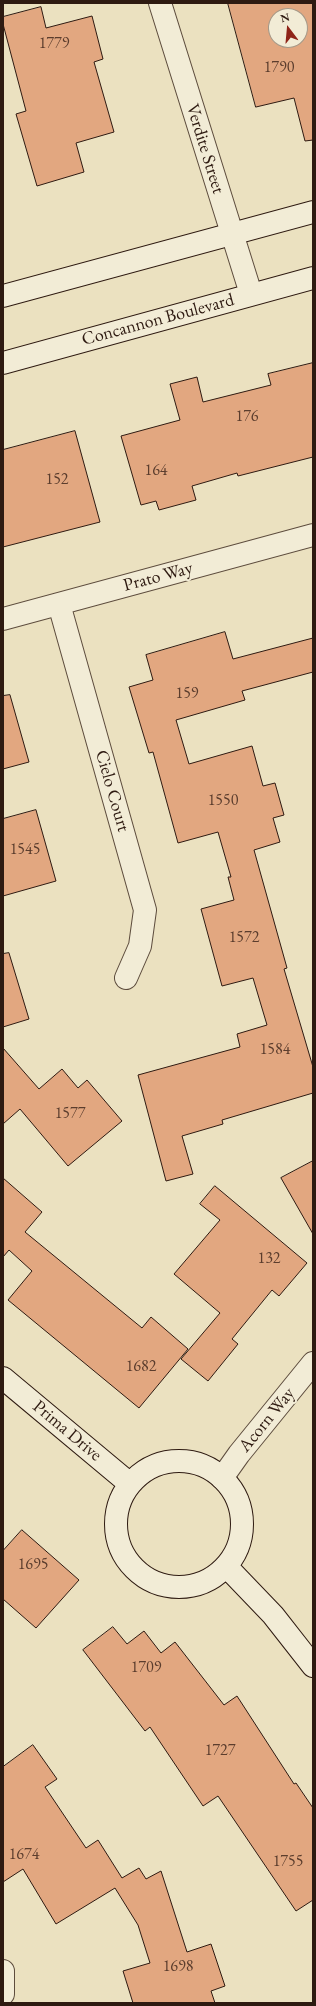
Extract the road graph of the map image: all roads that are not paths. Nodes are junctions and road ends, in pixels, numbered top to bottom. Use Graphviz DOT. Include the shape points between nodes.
graph roads {
  1 [pos="160,3"];
  2 [pos="313,212"];
  3 [pos="231,233"];
  4 [pos="313,278"];
  5 [pos="251,294"];
  6 [pos="3,296"];
  7 [pos="3,363"];
  8 [pos="313,535"];
  9 [pos="59,604"];
  10 [pos="3,619"];
  11 [pos="126,978"];
  12 [pos="313,1363"];
  13 [pos="3,1378"];
  14 [pos="222,1478"];
  15 [pos="130,1484"];
  16 [pos="226,1566"];
  17 [pos="313,1666"];
  18 [pos="3,1971"];
  19 [pos="3,1994"];
  1 -- 3 [label="street, Verdite Street"];
  2 -- 3 [label="street"];
  3 -- 5 [label="street, Verdite Street"];
  3 -- 6 [label="street"];
  4 -- 5 [label="street, Concannon Boulevard"];
  5 -- 7 [label="street, Concannon Boulevard"];
  8 -- 9 [label="street, Prato Way"];
  9 -- 10 [label="street, Prato Way"];
  9 -- 11 [label="street, Cielo Court" via="145,910 140,946"];
  12 -- 14 [label="street, Acorn Way"];
  13 -- 15 [label="street, Prima Drive"];
  14 -- 15 [label="street" via="210,1469 184,1461 152,1467"];
  14 -- 16 [label="street" via="232,1489 242,1520 237,1549"];
  15 -- 16 [label="street" via="120,1501 116,1517 121,1551 134,1569 158,1584 182,1587 194,1586 208,1580"];
  16 -- 17 [label="street" via="274,1615"];
  18 -- 19 [label="street"];
}
